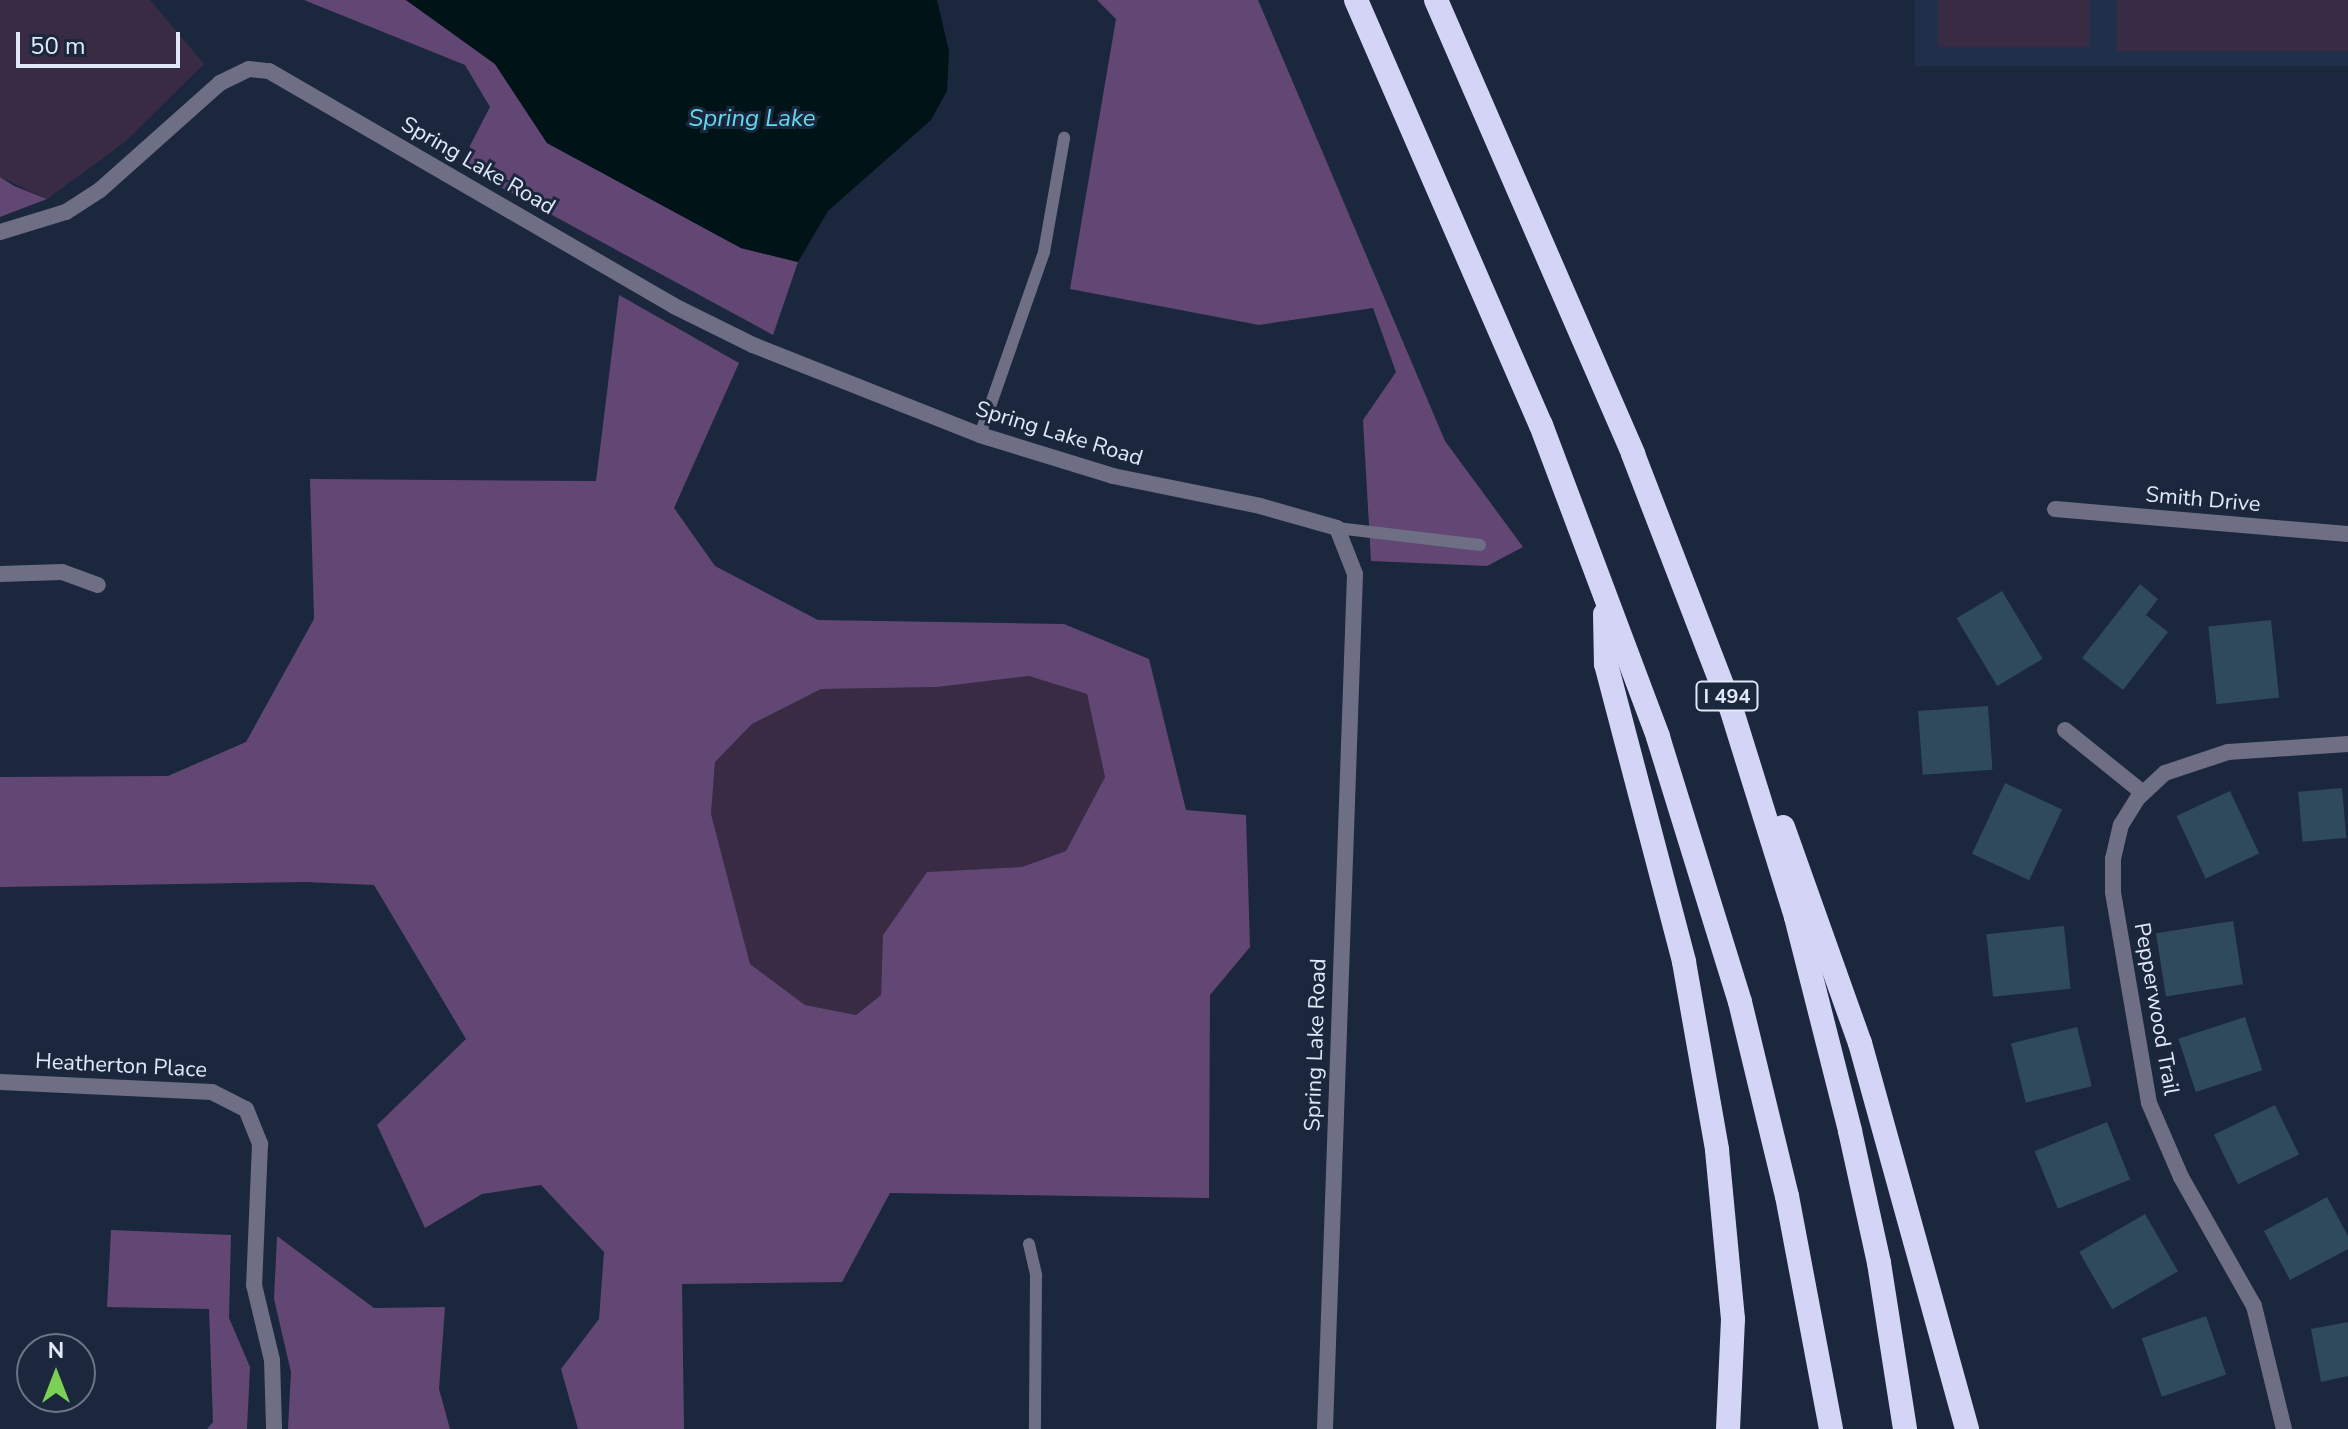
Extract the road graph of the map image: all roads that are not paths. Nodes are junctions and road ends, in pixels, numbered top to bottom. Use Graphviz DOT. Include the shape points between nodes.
graph roads {
  1 [pos="1356,0"];
  2 [pos="1436,0"];
  3 [pos="1064,138"];
  4 [pos="0,232"];
  5 [pos="980,435"];
  6 [pos="2055,509"];
  7 [pos="1337,528"];
  8 [pos="2348,534"];
  9 [pos="1480,545"];
  10 [pos="0,574"];
  11 [pos="98,585"];
  12 [pos="1605,596"];
  13 [pos="1735,721"];
  14 [pos="2065,730"];
  15 [pos="2348,744"];
  16 [pos="2143,793"];
  17 [pos="0,1082"];
  18 [pos="1029,1244"];
  19 [pos="274,1429"];
  20 [pos="1035,1429"];
  21 [pos="1325,1429"];
  22 [pos="1728,1429"];
  23 [pos="1831,1429"];
  24 [pos="1905,1429"];
  25 [pos="1967,1429"];
  26 [pos="2284,1429"];
  1 -- 12 [label="highway" via="1541,425"];
  2 -- 13 [label="highway, I 494" via="1633,454"];
  3 -- 5 [label="lane" via="1044,252"];
  4 -- 5 [label="street, Spring Lake Road" via="66,212 100,190 220,83 249,69 269,71 674,306 753,345"];
  5 -- 7 [label="street, Spring Lake Road" via="1113,476 1260,506"];
  6 -- 8 [label="street, Smith Drive"];
  7 -- 9 [label="lane"];
  7 -- 21 [label="street, Spring Lake Road" via="1355,574"];
  10 -- 11 [label="street" via="62,572"];
  12 -- 22 [label="highway" via="1606,664 1684,962 1717,1150 1733,1319"];
  12 -- 23 [label="highway" via="1658,737 1740,1002 1787,1196"];
  13 -- 24 [label="highway, I 494" via="1796,917 1853,1145 1879,1263"];
  13 -- 25 [label="highway" via="1797,858 1829,948"];
  14 -- 16 [label="street"];
  15 -- 16 [label="street, Pepperwood Trail" via="2195,759 2165,773"];
  16 -- 26 [label="street, Pepperwood Trail" via="2121,825 2113,892 2149,1103 2181,1177 2254,1306"];
  17 -- 19 [label="street, Heatherton Place" via="212,1092 246,1109 260,1144 254,1285 276,1389"];
  18 -- 20 [label="lane" via="1036,1275"];
}
